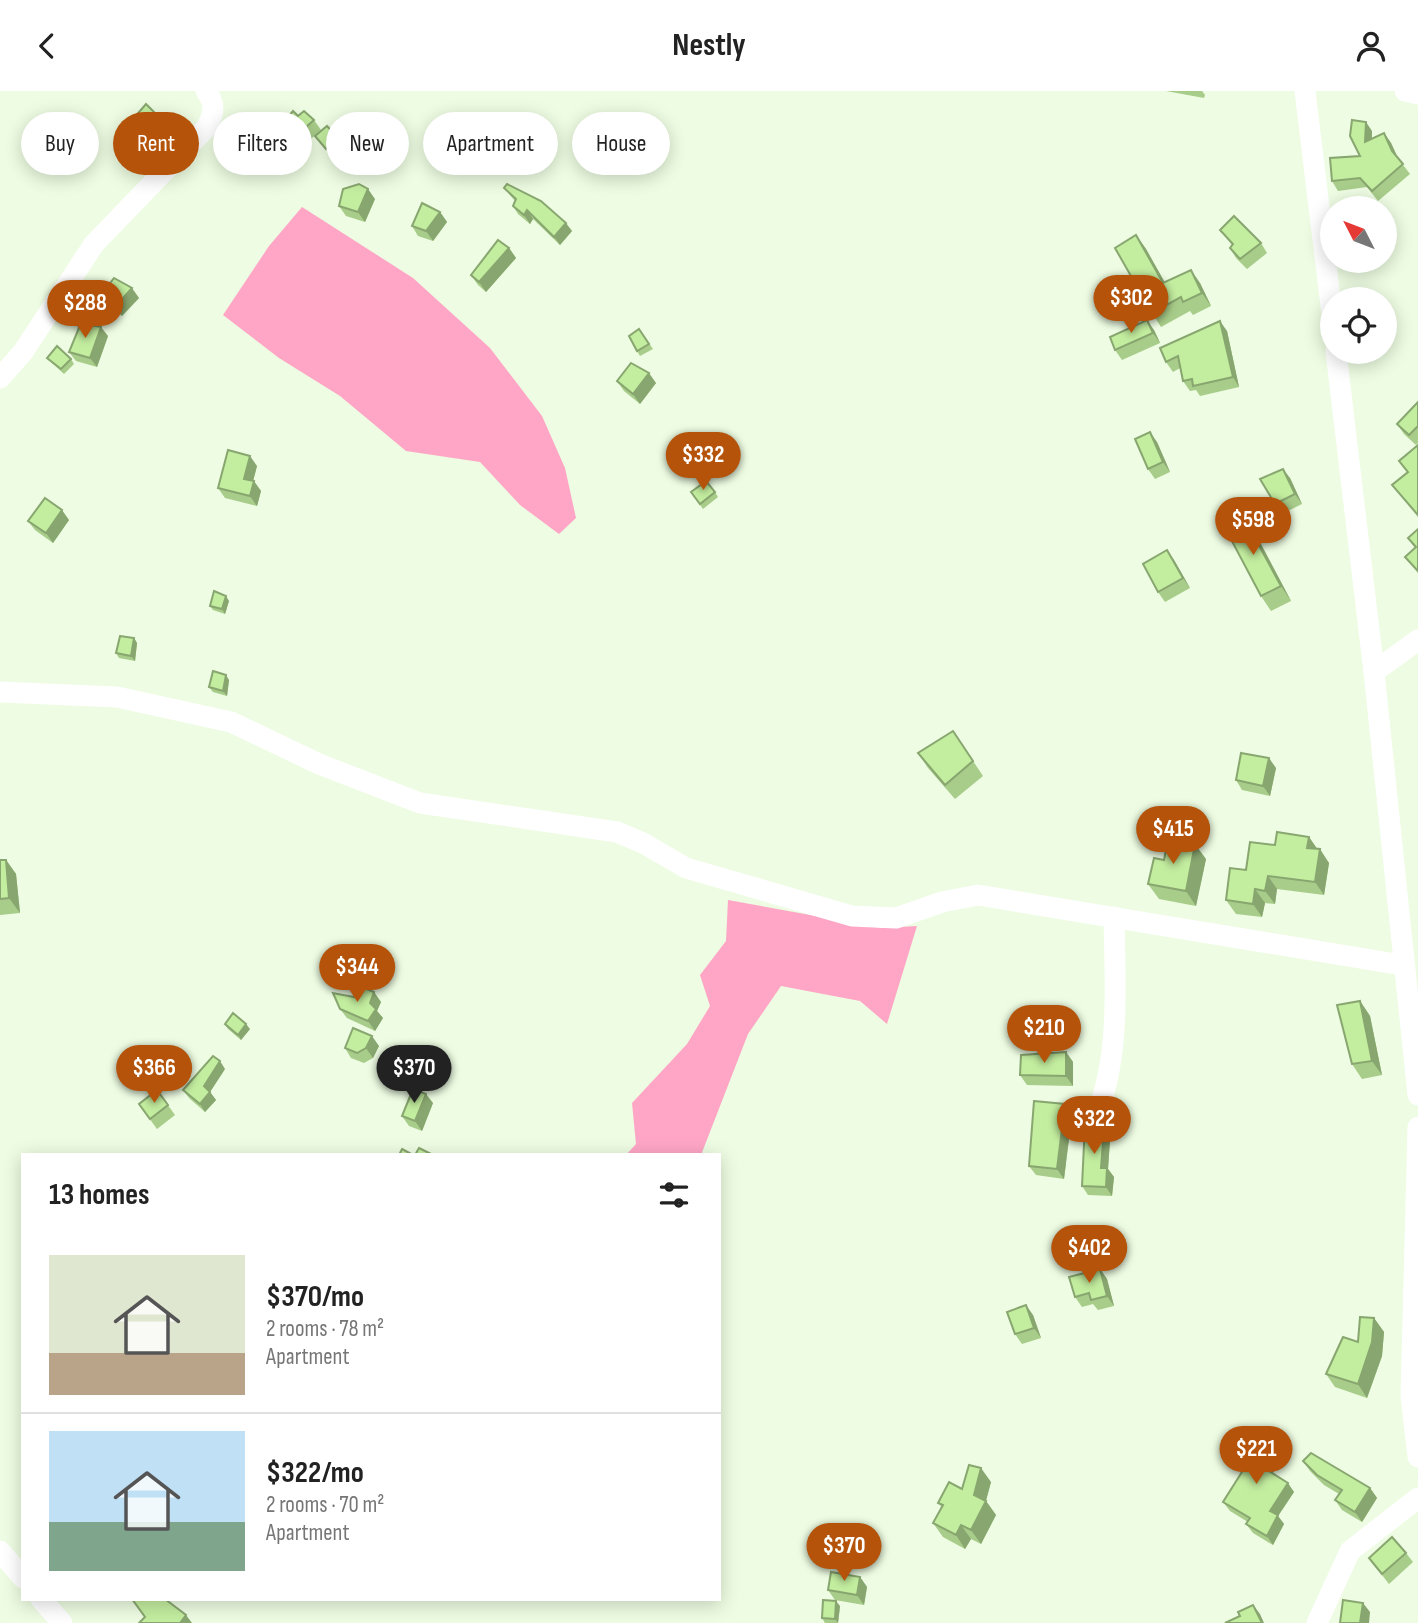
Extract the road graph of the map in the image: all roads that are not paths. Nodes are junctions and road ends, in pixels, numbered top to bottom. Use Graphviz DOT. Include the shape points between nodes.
graph roads {
  1 [pos="206,91"];
  2 [pos="1305,91"];
  3 [pos="1405,91"];
  4 [pos="1418,94"];
  5 [pos="1329,287"];
  6 [pos="1337,364"];
  7 [pos="0,378"];
  8 [pos="1418,640"];
  9 [pos="1374,672"];
  10 [pos="0,692"];
  11 [pos="1114,916"];
  12 [pos="1402,965"];
  13 [pos="1418,1095"];
  14 [pos="1095,1120"];
  15 [pos="1418,1127"];
  16 [pos="1418,1457"];
  17 [pos="1418,1498"];
  18 [pos="0,1551"];
  19 [pos="21,1576"];
  20 [pos="43,1601"];
  21 [pos="62,1623"];
  22 [pos="1317,1623"];
  1 -- 7 [label="street" via="214,105 207,127 94,244 23,352"];
  2 -- 5 [label="street"];
  3 -- 4 [label="street"];
  6 -- 9 [label="street"];
  8 -- 9 [label="street"];
  9 -- 12 [label="street"];
  10 -- 11 [label="street" via="117,697 231,722 319,764 420,803 617,832 686,868 852,916 897,918 978,895"];
  11 -- 12 [label="street"];
  11 -- 14 [label="street" via="1115,1021 1108,1087"];
  12 -- 13 [label="street"];
  15 -- 16 [label="street" via="1412,1396"];
  17 -- 22 [label="street" via="1350,1551"];
  18 -- 19 [label="street"];
  20 -- 21 [label="street"];
}
